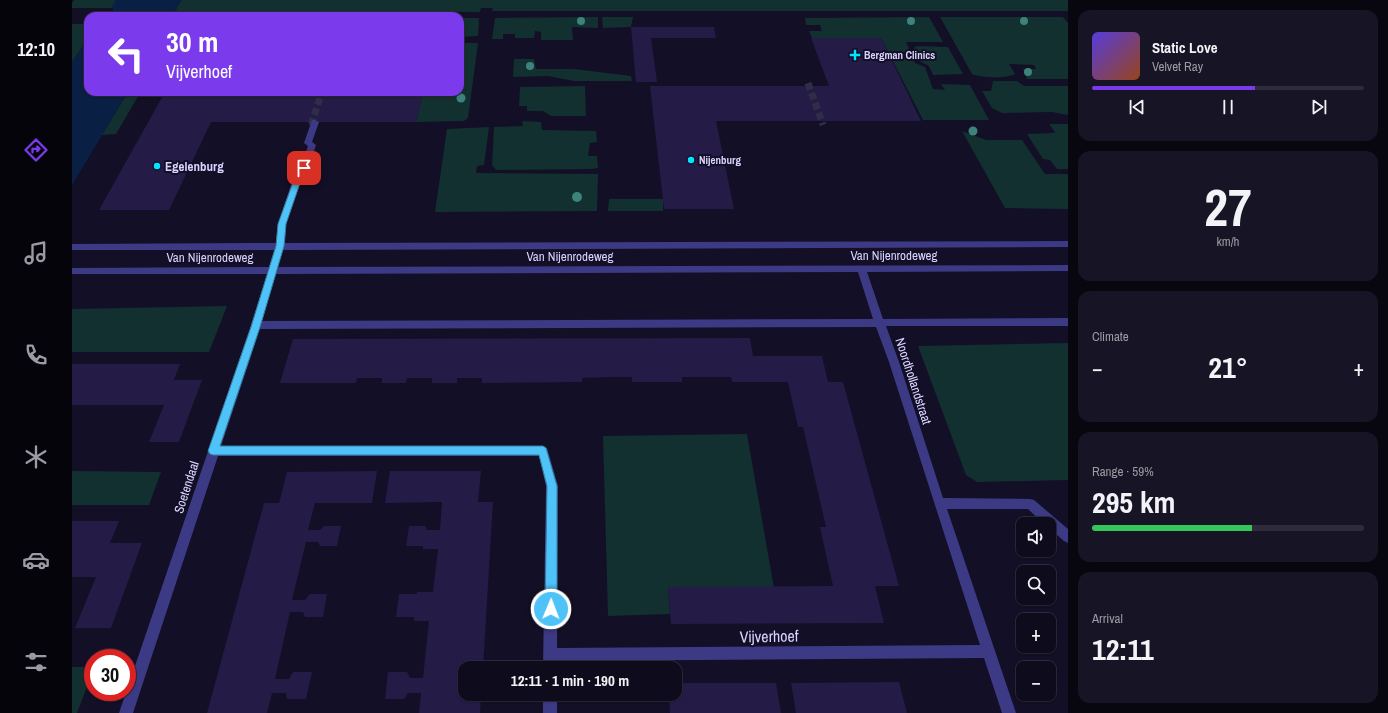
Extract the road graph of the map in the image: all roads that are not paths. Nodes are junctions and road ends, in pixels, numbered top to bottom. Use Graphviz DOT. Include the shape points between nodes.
graph roads {
  1 [pos="315,122"];
  2 [pos="1068,244"];
  3 [pos="280,246"];
  4 [pos="72,247"];
  5 [pos="861,268"];
  6 [pos="1068,268"];
  7 [pos="273,270"];
  8 [pos="72,271"];
  9 [pos="881,322"];
  10 [pos="1068,322"];
  11 [pos="256,325"];
  12 [pos="213,451"];
  13 [pos="939,504"];
  14 [pos="1068,537"];
  15 [pos="989,651"];
  16 [pos="550,661"];
  17 [pos="590,661"];
  18 [pos="550,701"];
  19 [pos="126,713"];
  20 [pos="550,713"];
  21 [pos="1009,713"];
  1 -- 3 [label="street" via="308,143 312,145 301,179 295,185 282,224"];
  2 -- 3 [label="street, Van Nijenrodeweg"];
  3 -- 4 [label="street, Van Nijenrodeweg"];
  3 -- 7 [label="street"];
  5 -- 6 [label="street, Van Nijenrodeweg"];
  5 -- 7 [label="street, Van Nijenrodeweg"];
  5 -- 9 [label="street, Noordhollandstraat" via="867,290"];
  7 -- 8 [label="street, Van Nijenrodeweg"];
  7 -- 11 [label="street, Soetendaal"];
  9 -- 10 [label="street"];
  9 -- 11 [label="street"];
  9 -- 13 [label="street, Noordhollandstraat"];
  11 -- 12 [label="street, Soetendaal"];
  12 -- 16 [label="street, Vijverhoef" via="543,451 552,486"];
  12 -- 19 [label="street, Soetendaal"];
  13 -- 14 [label="street" via="1030,504"];
  13 -- 15 [label="street, Noordhollandstraat"];
  15 -- 17 [label="street, Vijverhoef"];
  15 -- 21 [label="street, Noordhollandstraat"];
  18 -- 20 [label="street"];
}
